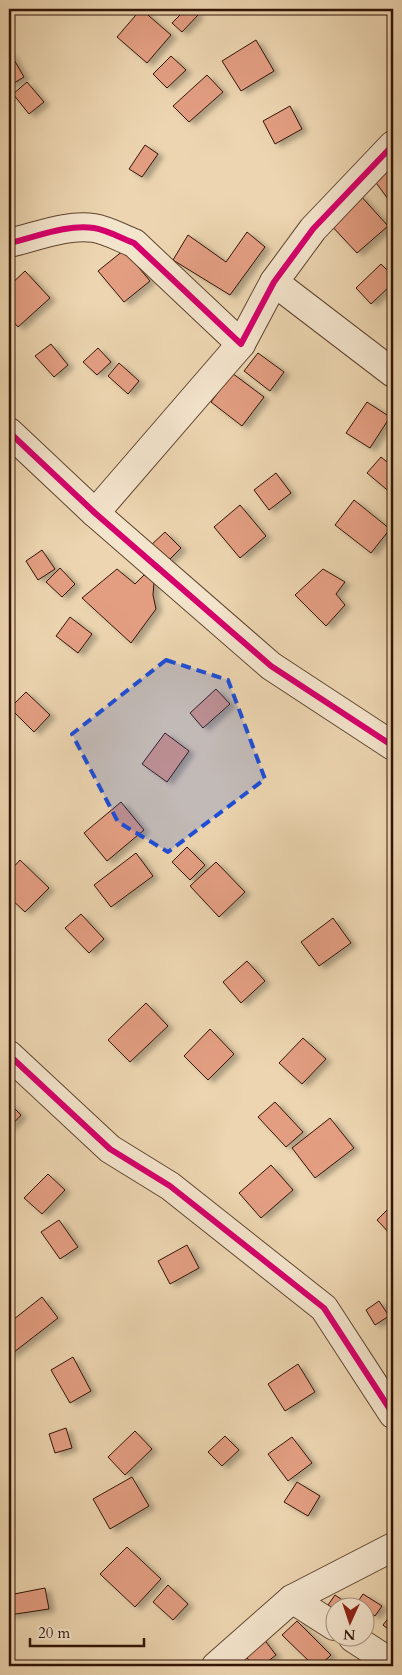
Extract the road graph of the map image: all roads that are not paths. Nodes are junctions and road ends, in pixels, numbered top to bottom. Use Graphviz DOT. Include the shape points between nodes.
graph roads {
  1 [pos="393,145"];
  2 [pos="9,243"];
  3 [pos="274,282"];
  4 [pos="241,344"];
  5 [pos="393,373"];
  6 [pos="9,432"];
  7 [pos="95,513"];
  8 [pos="393,746"];
  9 [pos="9,1055"];
  10 [pos="393,1414"];
  11 [pos="393,1547"];
  12 [pos="292,1599"];
  13 [pos="324,1620"];
  14 [pos="368,1648"];
  15 [pos="393,1664"];
  16 [pos="216,1666"];
  1 -- 3 [label="street" via="313,229"];
  2 -- 4 [label="street" via="75,227 95,228 134,243"];
  3 -- 4 [label="street"];
  3 -- 5 [label="street"];
  4 -- 7 [label="street"];
  6 -- 7 [label="street"];
  7 -- 8 [label="street" via="271,666"];
  9 -- 10 [label="street" via="110,1149 170,1186 324,1308"];
  11 -- 12 [label="street"];
  12 -- 13 [label="street"];
  12 -- 16 [label="street"];
  14 -- 15 [label="street"];
}
